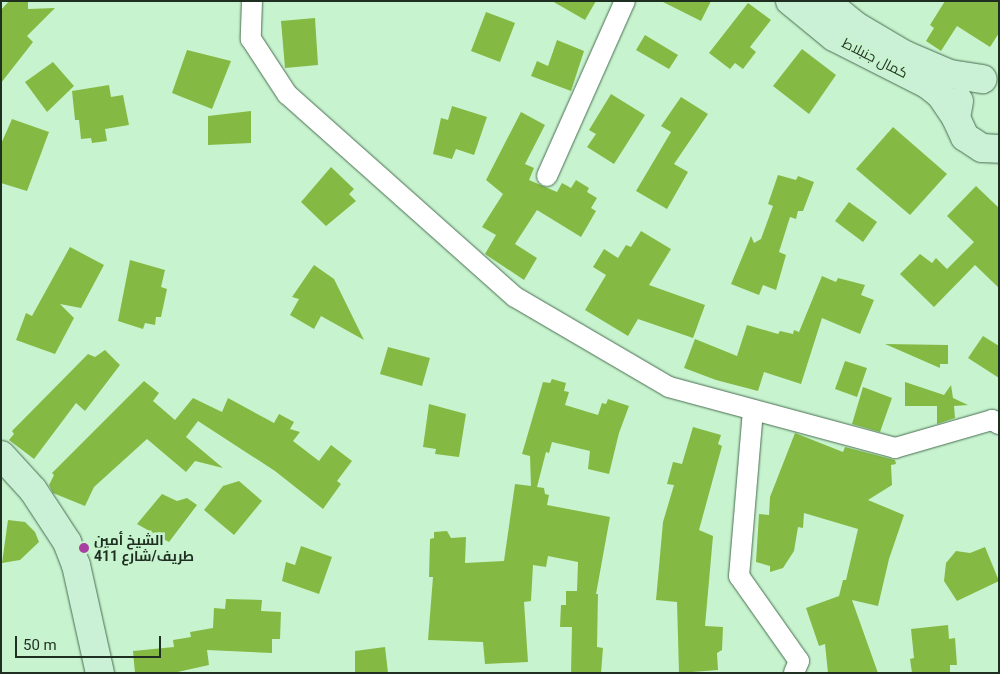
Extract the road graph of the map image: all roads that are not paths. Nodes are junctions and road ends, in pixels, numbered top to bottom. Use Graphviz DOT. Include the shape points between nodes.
graph roads {
  1 [pos="252,1"];
  2 [pos="625,1"];
  3 [pos="790,1"];
  4 [pos="824,1"];
  5 [pos="993,77"];
  6 [pos="956,118"];
  7 [pos="988,147"];
  8 [pos="999,169"];
  9 [pos="547,176"];
  10 [pos="753,410"];
  11 [pos="999,424"];
  12 [pos="1,455"];
  13 [pos="100,673"];
  14 [pos="794,673"];
  1 -- 10 [label="street" via="251,39 287,94 515,297 669,387"];
  2 -- 9 [label="street"];
  3 -- 6 [label="main road, كمال جنبلاط" via="834,37 927,84 940,94"];
  4 -- 5 [label="main road, كمال جنبلاط" via="856,26 905,55 950,74"];
  5 -- 6 [label="main road" via="970,86 961,94"];
  6 -- 7 [label="main road, كمال جنبلاط" via="965,137"];
  7 -- 8 [label="main road, كمال جنبلاط"];
  10 -- 11 [label="street" via="895,448 992,420"];
  10 -- 14 [label="street" via="739,576 798,661"];
  12 -- 13 [label="main road" via="33,490 67,542 76,565"];
}
